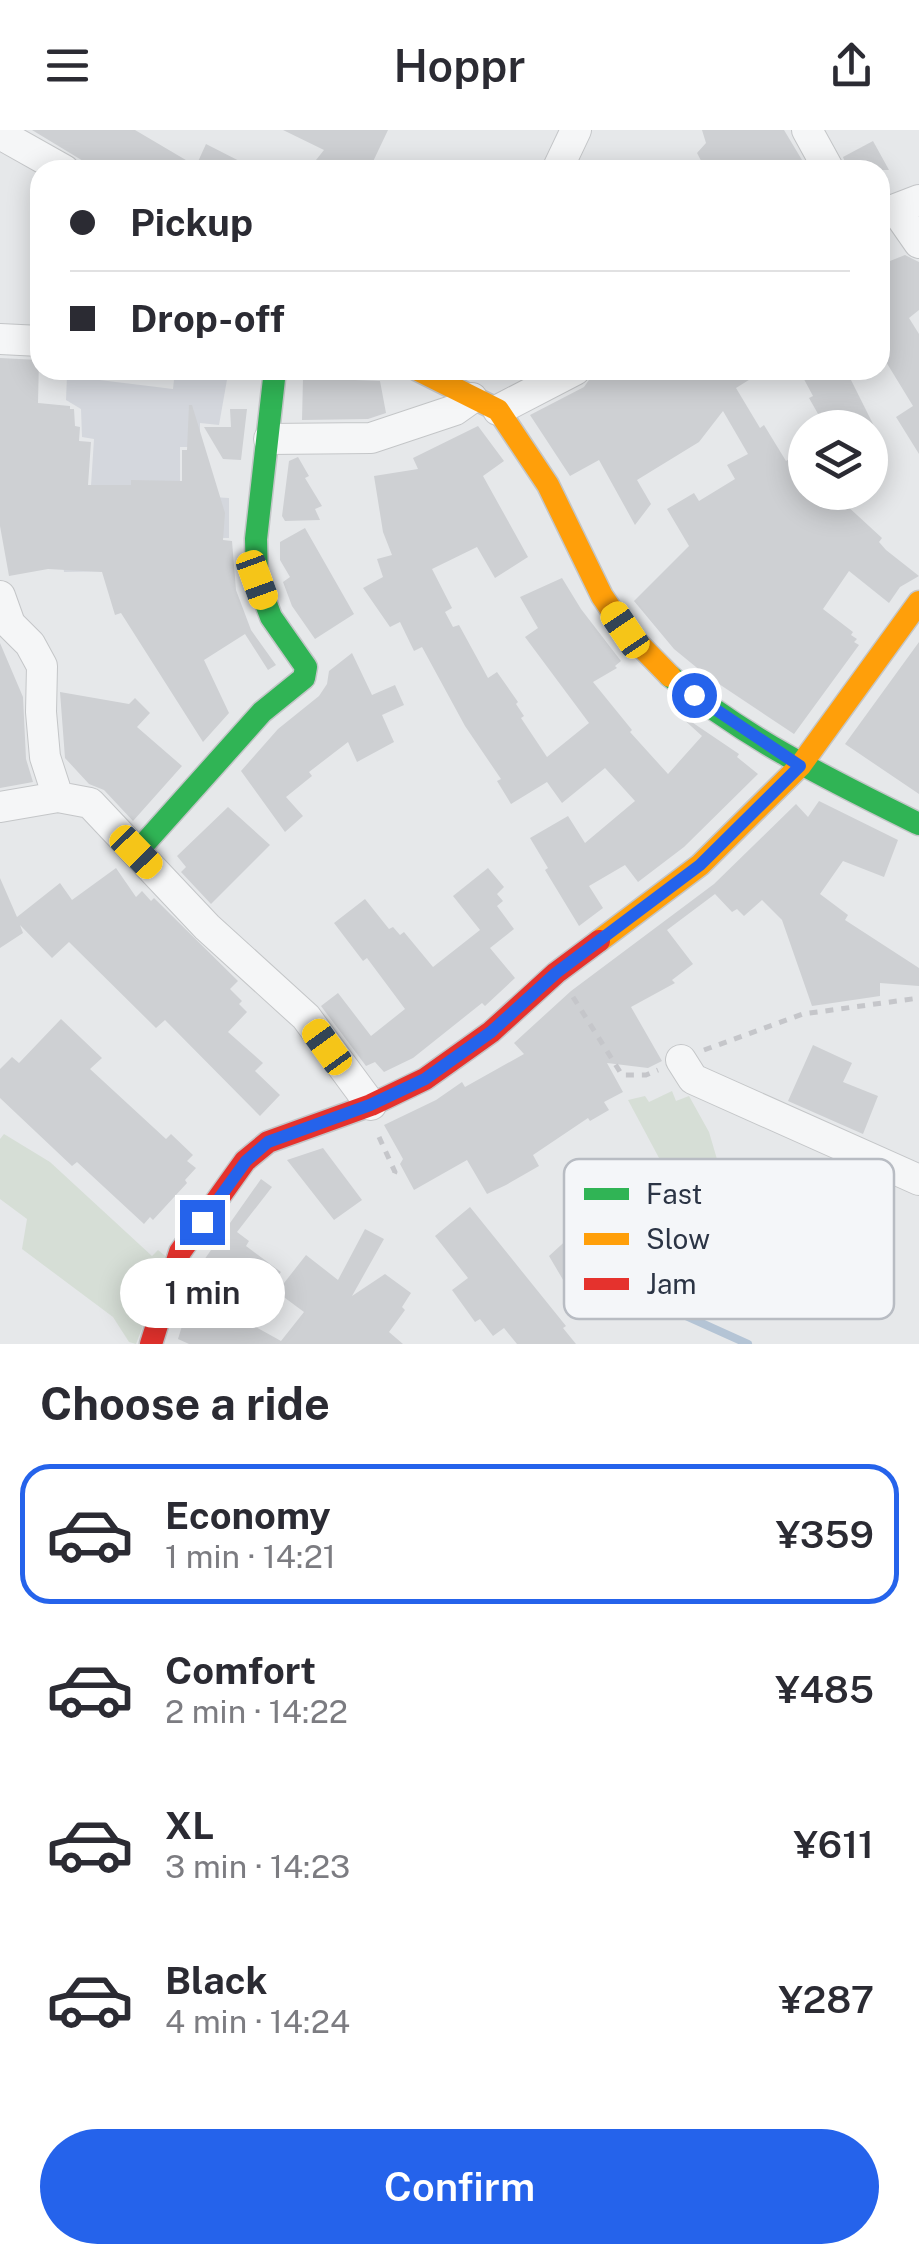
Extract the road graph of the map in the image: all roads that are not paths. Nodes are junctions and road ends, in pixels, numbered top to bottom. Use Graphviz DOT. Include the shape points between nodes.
graph roads {
  1 [pos="576,130"];
  2 [pos="806,130"];
  3 [pos="0,134"];
  4 [pos="46,160"];
  5 [pos="562,160"];
  6 [pos="823,160"];
  7 [pos="898,209"];
  8 [pos="919,243"];
  9 [pos="0,339"];
  10 [pos="30,341"];
  11 [pos="274,380"];
  12 [pos="446,380"];
  13 [pos="549,380"];
  14 [pos="485,404"];
  15 [pos="269,439"];
  16 [pos="0,596"];
  17 [pos="919,602"];
  18 [pos="800,766"];
  19 [pos="58,797"];
  20 [pos="0,807"];
  21 [pos="919,824"];
  22 [pos="136,852"];
  23 [pos="682,1060"];
  24 [pos="368,1106"];
  25 [pos="872,1159"];
  26 [pos="894,1169"];
  27 [pos="919,1180"];
  28 [pos="151,1344"];
  1 -- 5 [label="street"];
  2 -- 6 [label="street"];
  3 -- 4 [label="street"];
  7 -- 8 [label="street"];
  9 -- 10 [label="street"];
  11 -- 15 [label="street"];
  12 -- 14 [label="street"];
  13 -- 14 [label="street"];
  14 -- 15 [label="street" via="371,438"];
  14 -- 18 [label="street" via="548,486 625,630 694,695"];
  15 -- 22 [label="street" via="257,580 271,617 306,667 304,678 262,712"];
  16 -- 19 [label="street" via="10,624 42,666 45,757"];
  17 -- 18 [label="street"];
  18 -- 21 [label="street"];
  18 -- 24 [label="street" via="700,865 556,973 491,1032 425,1079"];
  19 -- 20 [label="street"];
  19 -- 22 [label="street" via="90,803"];
  22 -- 24 [label="street" via="306,1018"];
  23 -- 25 [label="street" via="693,1078"];
  24 -- 28 [label="street" via="268,1142 246,1161 180,1252"];
  26 -- 27 [label="street"];
}
